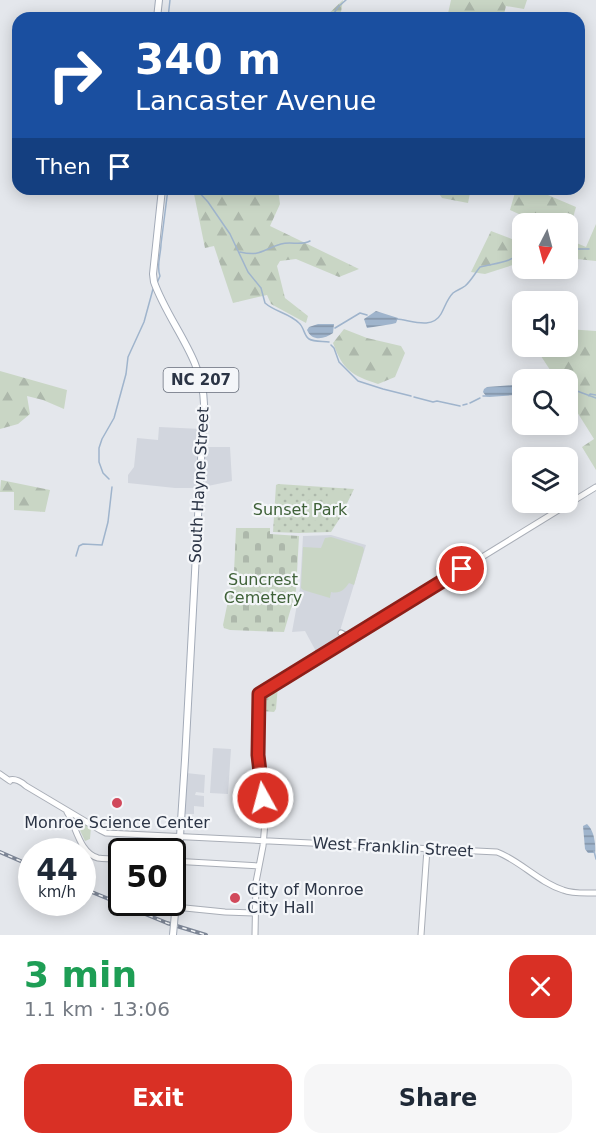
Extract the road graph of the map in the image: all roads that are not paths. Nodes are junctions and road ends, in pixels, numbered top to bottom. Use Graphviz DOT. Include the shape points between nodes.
graph roads {
  1 [pos="161,195"];
  2 [pos="596,487"];
  3 [pos="341,633"];
  4 [pos="351,638"];
  5 [pos="0,774"];
  6 [pos="65,810"];
  7 [pos="180,837"];
  8 [pos="263,842"];
  9 [pos="427,849"];
  10 [pos="108,858"];
  11 [pos="186,863"];
  12 [pos="258,866"];
  13 [pos="596,893"];
  14 [pos="186,910"];
  15 [pos="254,913"];
  16 [pos="175,916"];
  17 [pos="173,935"];
  18 [pos="255,935"];
  19 [pos="421,935"];
  1 -- 7 [label="main road, South Hayne Street / NC 207" via="154,282 198,369 204,399"];
  2 -- 4 [label="main road"];
  3 -- 4 [label="main road"];
  4 -- 8 [label="main road" via="259,694"];
  5 -- 6 [label="main road, West Franklin Street"];
  6 -- 7 [label="main road, West Franklin Street" via="106,833"];
  6 -- 10 [label="main road" via="90,854"];
  7 -- 8 [label="main road, West Franklin Street"];
  8 -- 9 [label="main road, West Franklin Street"];
  8 -- 12 [label="main road"];
  9 -- 13 [label="main road, West Franklin Street" via="497,852 562,890"];
  9 -- 19 [label="main road"];
  11 -- 12 [label="main road"];
  12 -- 15 [label="main road"];
  14 -- 15 [label="main road"];
  15 -- 18 [label="main road"];
  16 -- 17 [label="main road, NC 207, bridge"];
}
